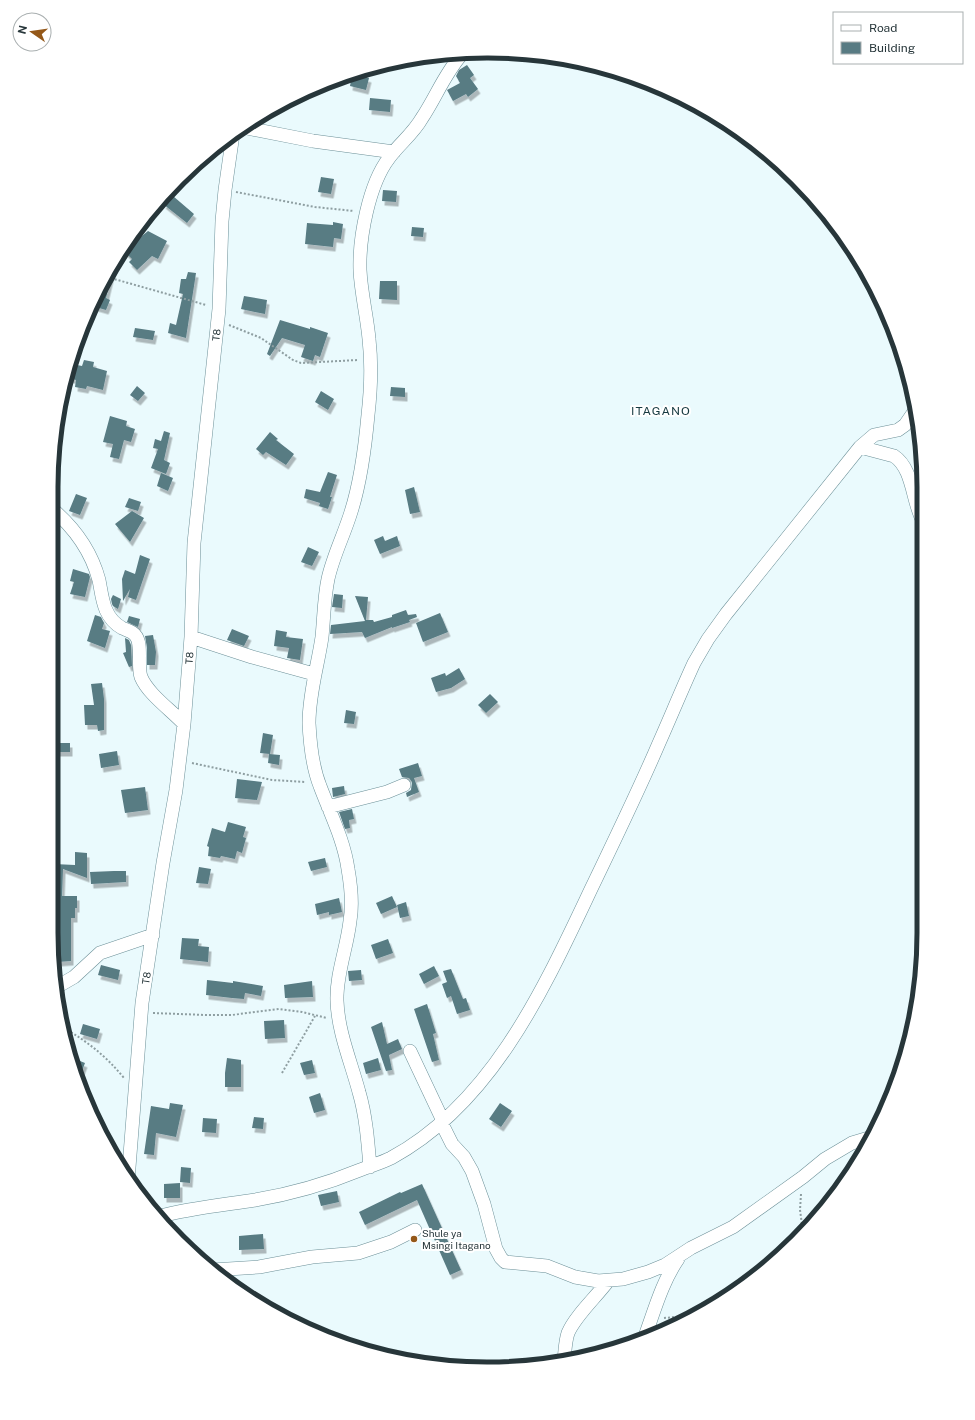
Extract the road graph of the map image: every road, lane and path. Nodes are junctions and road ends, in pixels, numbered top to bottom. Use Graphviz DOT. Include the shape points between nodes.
graph roads {
  1 [pos="458,59"];
  2 [pos="251,129"];
  3 [pos="233,142"];
  4 [pos="394,152"];
  5 [pos="225,190"];
  6 [pos="367,212"];
  7 [pos="113,279"];
  8 [pos="218,315"];
  9 [pos="371,360"];
  10 [pos="911,416"];
  11 [pos="860,447"];
  12 [pos="917,503"];
  13 [pos="58,514"];
  14 [pos="191,637"];
  15 [pos="314,674"];
  16 [pos="184,724"];
  17 [pos="180,760"];
  18 [pos="319,784"];
  19 [pos="404,786"];
  20 [pos="328,807"];
  21 [pos="152,935"];
  22 [pos="61,984"];
  23 [pos="141,1013"];
  24 [pos="315,1016"];
  25 [pos="340,1022"];
  26 [pos="70,1031"];
  27 [pos="410,1051"];
  28 [pos="282,1073"];
  29 [pos="136,1093"];
  30 [pos="442,1122"];
  31 [pos="863,1140"];
  32 [pos="370,1167"];
  33 [pos="129,1169"];
  34 [pos="803,1177"];
  35 [pos="164,1215"];
  36 [pos="802,1224"];
  37 [pos="415,1230"];
  38 [pos="682,1254"];
  39 [pos="222,1269"];
  40 [pos="608,1281"];
  41 [pos="680,1316"];
  42 [pos="651,1321"];
  43 [pos="647,1331"];
  44 [pos="565,1355"];
  1 -- 4 [label="street" via="447,73 422,119"];
  2 -- 4 [label="street" via="313,141"];
  3 -- 5 [label="street, T8"];
  4 -- 6 [label="street" via="382,168"];
  5 -- 6 [label="path" via="315,207"];
  5 -- 8 [label="street, T8"];
  6 -- 9 [label="street" via="360,269"];
  7 -- 8 [label="path" via="194,300"];
  8 -- 9 [label="path" via="236,327 261,338 301,364"];
  8 -- 14 [label="street, T8" via="197,507"];
  9 -- 15 [label="street" via="372,384 363,458 354,503 328,579 322,637"];
  10 -- 11 [label="street" via="898,430 874,435"];
  11 -- 12 [label="street" via="899,459"];
  11 -- 30 [label="street" via="708,639 694,663 575,923 533,1005 493,1066"];
  13 -- 16 [label="street" via="76,532 86,548 105,609 120,627 136,635 139,642 139,668 146,685"];
  14 -- 15 [label="street"];
  14 -- 16 [label="street, T8"];
  15 -- 18 [label="street" via="309,721 310,744"];
  16 -- 17 [label="street, T8"];
  17 -- 18 [label="path" via="272,780"];
  17 -- 21 [label="street, T8"];
  18 -- 20 [label="street"];
  19 -- 20 [label="street"];
  20 -- 25 [label="street" via="348,865 351,892 350,923 338,982 337,1004"];
  21 -- 22 [label="street" via="100,953 74,977"];
  21 -- 23 [label="street, T8"];
  23 -- 24 [label="path" via="218,1015 279,1009"];
  23 -- 29 [label="street, T8"];
  24 -- 25 [label="path"];
  24 -- 28 [label="path"];
  25 -- 32 [label="street" via="360,1094"];
  26 -- 29 [label="path" via="105,1056"];
  27 -- 30 [label="street"];
  29 -- 33 [label="street, T8"];
  30 -- 32 [label="street" via="408,1147"];
  30 -- 40 [label="street" via="452,1144 472,1171 496,1249 505,1262 546,1266 575,1277"];
  31 -- 34 [label="street" via="852,1143 825,1159"];
  32 -- 35 [label="street" via="290,1193 180,1210"];
  34 -- 36 [label="path" via="800,1210"];
  34 -- 38 [label="street" via="733,1227"];
  37 -- 39 [label="street" via="391,1242 358,1253 312,1257 259,1267"];
  38 -- 40 [label="street" via="654,1270"];
  38 -- 42 [label="street" via="668,1275"];
  40 -- 44 [label="street" via="571,1329"];
  41 -- 42 [label="path"];
  42 -- 43 [label="street"];
}
